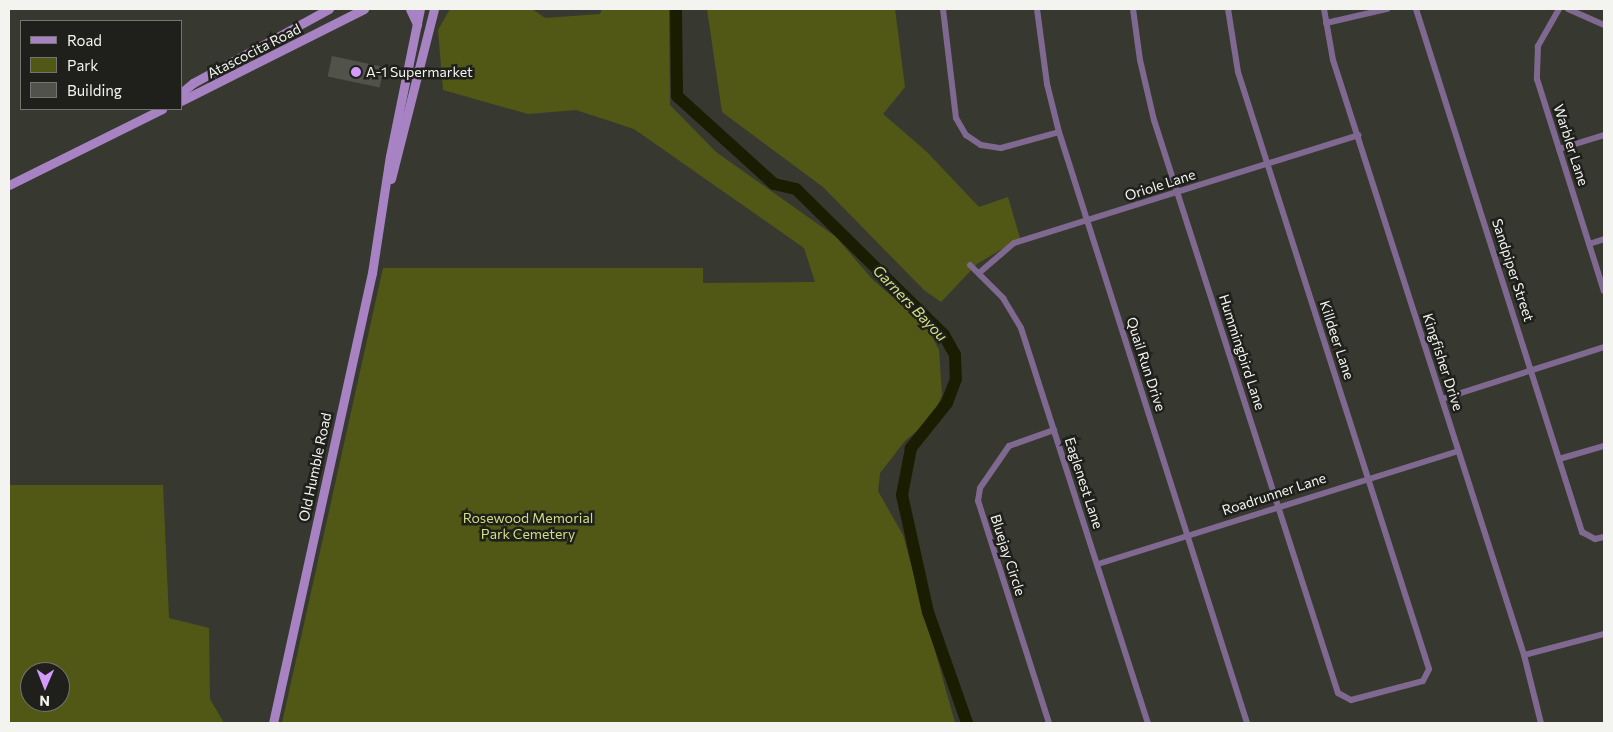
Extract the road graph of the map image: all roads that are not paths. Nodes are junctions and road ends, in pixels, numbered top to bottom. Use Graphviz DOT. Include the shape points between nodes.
graph roads {
  1 [pos="329,9"];
  2 [pos="364,9"];
  3 [pos="410,9"];
  4 [pos="420,9"];
  5 [pos="435,9"];
  6 [pos="943,9"];
  7 [pos="1037,9"];
  8 [pos="1133,9"];
  9 [pos="1228,9"];
  10 [pos="1324,9"];
  11 [pos="1387,9"];
  12 [pos="1416,9"];
  13 [pos="1559,9"];
  14 [pos="1568,9"];
  15 [pos="1326,23"];
  16 [pos="417,26"];
  17 [pos="1604,26"];
  18 [pos="182,92"];
  19 [pos="182,100"];
  20 [pos="160,110"];
  21 [pos="1059,132"];
  22 [pos="1358,135"];
  23 [pos="1604,135"];
  24 [pos="1559,149"];
  25 [pos="1268,163"];
  26 [pos="9,185"];
  27 [pos="1178,192"];
  28 [pos="382,216"];
  29 [pos="1088,221"];
  30 [pos="1604,240"];
  31 [pos="1589,244"];
  32 [pos="970,265"];
  33 [pos="979,273"];
  34 [pos="1604,291"];
  35 [pos="1604,347"];
  36 [pos="1532,370"];
  37 [pos="1442,399"];
  38 [pos="1054,430"];
  39 [pos="1604,446"];
  40 [pos="1458,451"];
  41 [pos="1559,459"];
  42 [pos="1368,477"];
  43 [pos="1278,506"];
  44 [pos="1188,535"];
  45 [pos="1604,537"];
  46 [pos="1098,564"];
  47 [pos="1604,634"];
  48 [pos="1524,655"];
  49 [pos="1343,698"];
  50 [pos="273,723"];
  51 [pos="1049,723"];
  52 [pos="1148,723"];
  53 [pos="1247,723"];
  54 [pos="1541,723"];
  1 -- 18 [label="main road, Atascocita Road" via="193,83"];
  2 -- 19 [label="main road, Atascocita Road"];
  3 -- 16 [label="main road"];
  4 -- 16 [label="main road, Old Humble Road"];
  5 -- 28 [label="main road, Old Humble Road"];
  6 -- 21 [label="street" via="956,118 966,135 981,145 1001,148"];
  7 -- 21 [label="street, Quail Run Drive" via="1047,84"];
  8 -- 27 [label="street, Hummingbird Lane" via="1145,88"];
  9 -- 25 [label="street, Killdeer Lane" via="1238,72"];
  10 -- 15 [label="street, Kingfisher Drive"];
  11 -- 15 [label="street"];
  12 -- 36 [label="street, Sandpiper Street"];
  13 -- 24 [label="street, Warbler Lane" via="1544,29 1535,62 1536,79"];
  14 -- 17 [label="street"];
  15 -- 22 [label="street, Kingfisher Drive"];
  16 -- 28 [label="main road, Old Humble Road" via="390,156"];
  20 -- 26 [label="main road"];
  21 -- 29 [label="street, Quail Run Drive"];
  22 -- 25 [label="street, Oriole Lane"];
  22 -- 37 [label="street, Kingfisher Drive"];
  23 -- 24 [label="street"];
  24 -- 31 [label="street, Warbler Lane"];
  25 -- 27 [label="street, Oriole Lane"];
  25 -- 42 [label="street, Killdeer Lane"];
  27 -- 29 [label="street, Oriole Lane"];
  27 -- 43 [label="street, Hummingbird Lane"];
  28 -- 50 [label="main road, Old Humble Road"];
  29 -- 33 [label="street, Oriole Lane" via="1014,243"];
  29 -- 44 [label="street, Quail Run Drive"];
  30 -- 31 [label="street"];
  31 -- 34 [label="street, Warbler Lane"];
  32 -- 33 [label="street, Eaglenest Lane"];
  33 -- 38 [label="street, Eaglenest Lane" via="1003,298 1021,328"];
  35 -- 36 [label="street"];
  36 -- 37 [label="street"];
  36 -- 41 [label="street, Sandpiper Street"];
  37 -- 40 [label="street, Kingfisher Drive"];
  38 -- 46 [label="street, Eaglenest Lane"];
  38 -- 51 [label="street, Bluejay Circle" via="1009,446 980,488 978,501"];
  39 -- 41 [label="street"];
  40 -- 42 [label="street, Roadrunner Lane"];
  40 -- 48 [label="street, Kingfisher Drive"];
  41 -- 45 [label="street, Sandpiper Street" via="1582,532 1588,537"];
  42 -- 43 [label="street, Roadrunner Lane"];
  42 -- 49 [label="street, Killdeer Lane" via="1428,676 1423,681 1351,700"];
  43 -- 44 [label="street, Roadrunner Lane"];
  43 -- 49 [label="street, Hummingbird Lane" via="1338,694"];
  44 -- 46 [label="street, Roadrunner Lane"];
  44 -- 53 [label="street, Quail Run Drive"];
  46 -- 52 [label="street, Eaglenest Lane"];
  47 -- 48 [label="street"];
  48 -- 54 [label="street, Kingfisher Drive"];
}
